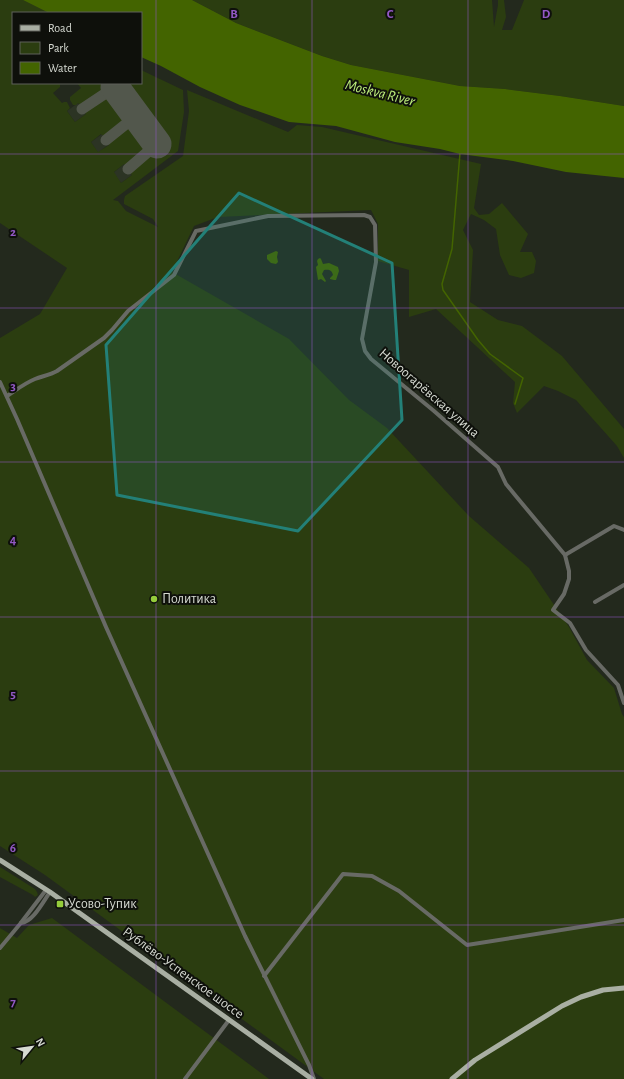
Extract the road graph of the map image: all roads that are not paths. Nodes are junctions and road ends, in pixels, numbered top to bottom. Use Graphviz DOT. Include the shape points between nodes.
graph roads {
  1 [pos="0,382"];
  2 [pos="7,396"];
  3 [pos="624,530"];
  4 [pos="565,555"];
  5 [pos="624,585"];
  6 [pos="595,602"];
  7 [pos="624,703"];
  8 [pos="0,860"];
  9 [pos="48,891"];
  10 [pos="624,920"];
  11 [pos="0,948"];
  12 [pos="264,976"];
  13 [pos="624,988"];
  14 [pos="229,1020"];
  15 [pos="184,1079"];
  16 [pos="313,1079"];
  17 [pos="452,1079"];
  1 -- 2 [label="street"];
  2 -- 4 [label="street, Новоогарёвская улица" via="29,382 57,371 104,338 128,311 174,275 196,231 268,216 364,215 370,217 375,225 376,262 362,339 365,350 371,359 498,468 506,484"];
  2 -- 12 [label="street" via="109,634"];
  3 -- 4 [label="street" via="614,526"];
  4 -- 7 [label="street, Новоогарёвская улица" via="569,579 564,594 553,610 570,623 586,650 618,685"];
  5 -- 6 [label="street"];
  8 -- 9 [label="main road, Рублёво-Успенское шоссе"];
  9 -- 11 [label="street" via="31,919 20,924"];
  9 -- 14 [label="main road, Рублёво-Успенское шоссе"];
  10 -- 12 [label="street" via="467,945 399,891 379,879 372,876 343,874"];
  12 -- 16 [label="street" via="309,1065"];
  13 -- 17 [label="main road" via="581,996 562,1006 499,1044"];
  14 -- 15 [label="street"];
  14 -- 16 [label="main road, Рублёво-Успенское шоссе"];
}
